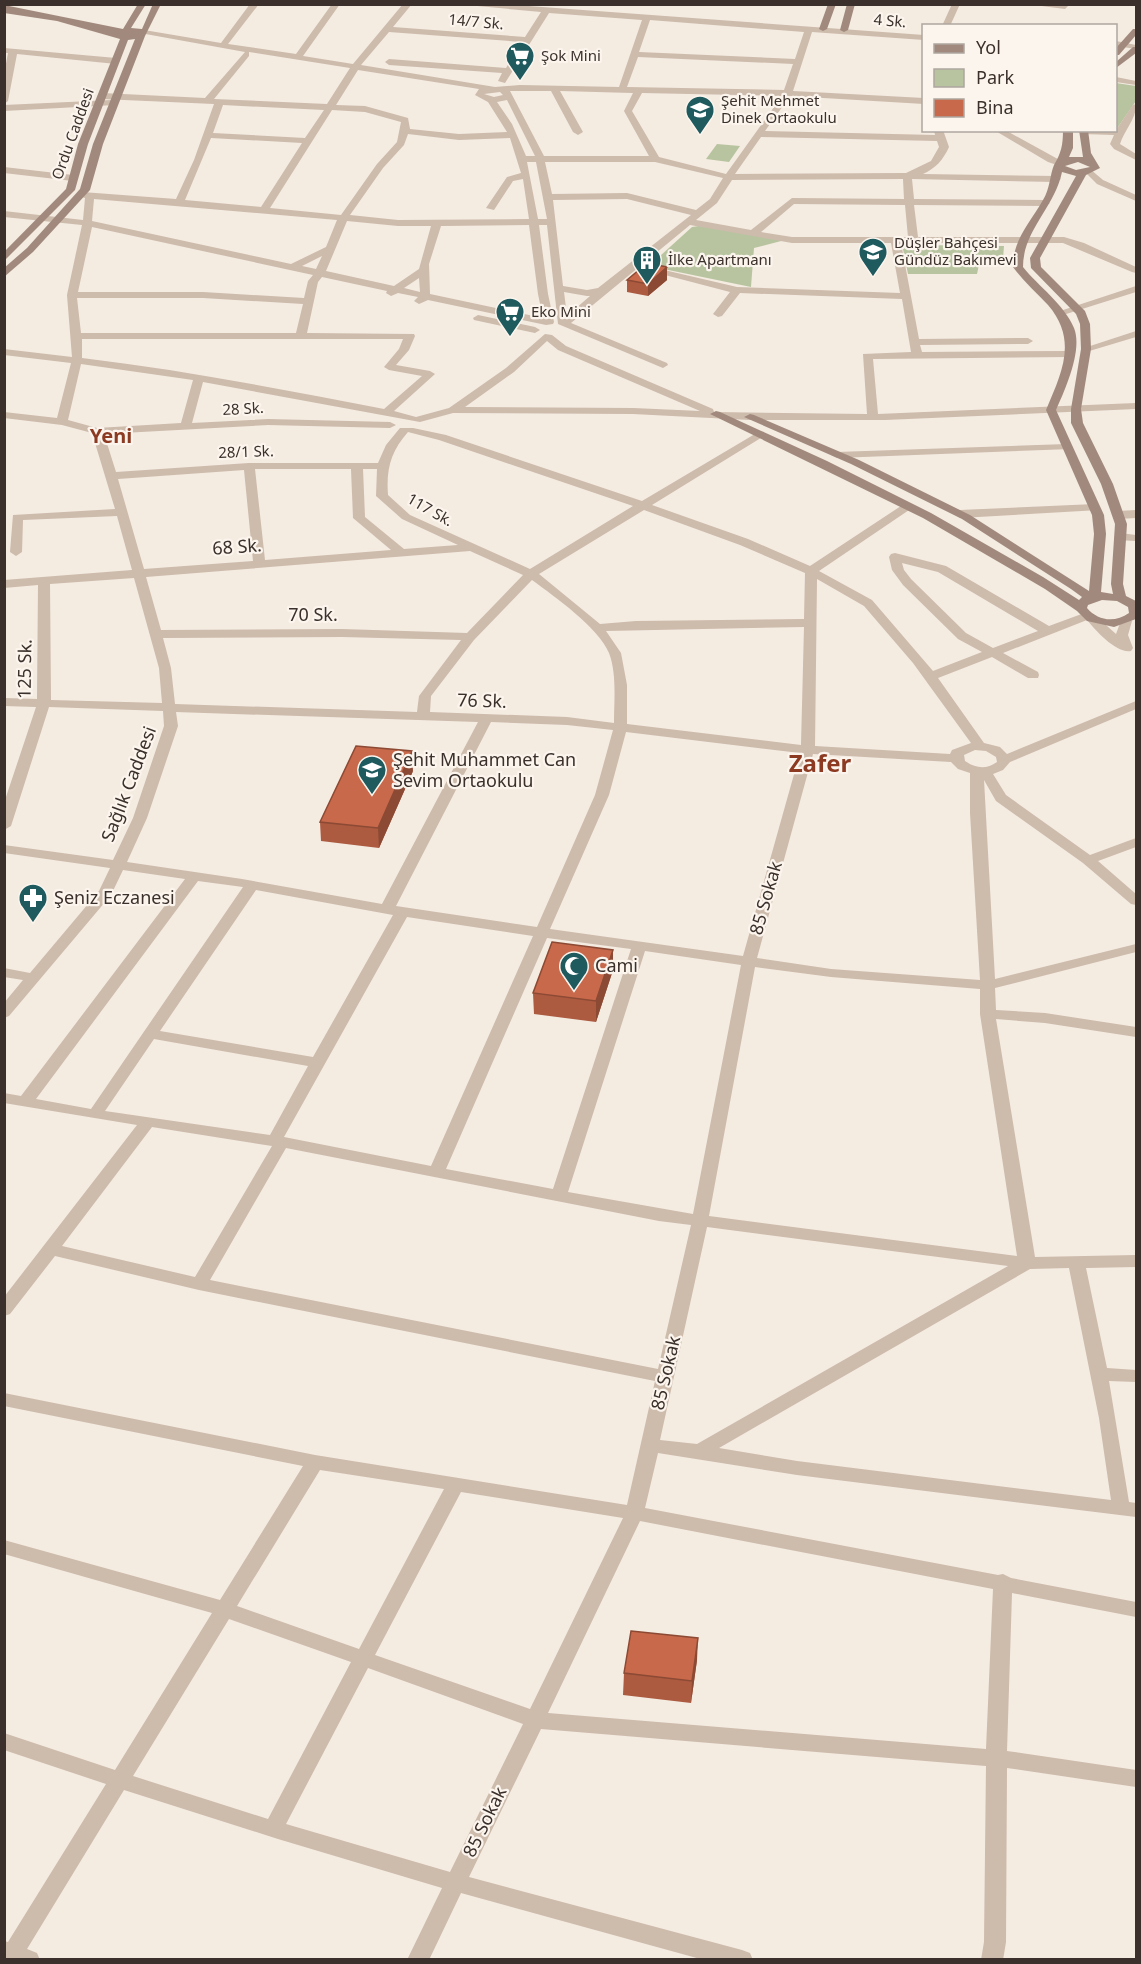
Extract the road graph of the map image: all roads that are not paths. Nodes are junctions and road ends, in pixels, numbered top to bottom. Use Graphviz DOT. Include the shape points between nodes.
graph roads {
  1 [pos="142,4"];
  2 [pos="157,4"];
  3 [pos="255,4"];
  4 [pos="336,4"];
  5 [pos="408,4"];
  6 [pos="459,4"];
  7 [pos="832,4"];
  8 [pos="851,4"];
  9 [pos="956,4"];
  10 [pos="1030,4"];
  11 [pos="1066,4"];
  12 [pos="4,8"];
  13 [pos="545,12"];
  14 [pos="646,19"];
  15 [pos="947,24"];
  16 [pos="809,28"];
  17 [pos="388,29"];
  18 [pos="823,29"];
  19 [pos="844,30"];
  20 [pos="1137,31"];
  21 [pos="124,34"];
  22 [pos="143,34"];
  23 [pos="922,38"];
  24 [pos="527,40"];
  25 [pos="223,45"];
  26 [pos="1120,45"];
  27 [pos="1137,48"];
  28 [pos="9,51"];
  29 [pos="246,54"];
  30 [pos="634,54"];
  31 [pos="298,57"];
  32 [pos="116,61"];
  33 [pos="798,62"];
  34 [pos="1117,65"];
  35 [pos="357,66"];
  36 [pos="506,71"];
  37 [pos="1117,80"];
  38 [pos="1137,83"];
  39 [pos="554,88"];
  40 [pos="604,89"];
  41 [pos="622,90"];
  42 [pos="639,90"];
  43 [pos="501,91"];
  44 [pos="788,93"];
  45 [pos="487,99"];
  46 [pos="101,100"];
  47 [pos="116,100"];
  48 [pos="4,101"];
  49 [pos="208,101"];
  50 [pos="220,101"];
  51 [pos="922,101"];
  52 [pos="331,107"];
  53 [pos="1137,107"];
  54 [pos="4,108"];
  55 [pos="628,111"];
  56 [pos="405,130"];
  57 [pos="578,132"];
  58 [pos="1001,132"];
  59 [pos="1068,132"];
  60 [pos="1083,132"];
  61 [pos="1101,132"];
  62 [pos="1119,133"];
  63 [pos="758,134"];
  64 [pos="939,134"];
  65 [pos="208,135"];
  66 [pos="512,135"];
  67 [pos="309,141"];
  68 [pos="1137,157"];
  69 [pos="540,158"];
  70 [pos="523,159"];
  71 [pos="655,159"];
  72 [pos="1061,164"];
  73 [pos="1087,169"];
  74 [pos="4,170"];
  75 [pos="526,175"];
  76 [pos="907,176"];
  77 [pos="729,177"];
  78 [pos="73,178"];
  79 [pos="1056,179"];
  80 [pos="86,195"];
  81 [pos="547,198"];
  82 [pos="1137,198"];
  83 [pos="179,202"];
  84 [pos="908,202"];
  85 [pos="1045,203"];
  86 [pos="491,208"];
  87 [pos="264,210"];
  88 [pos="4,214"];
  89 [pos="699,214"];
  90 [pos="44,218"];
  91 [pos="343,218"];
  92 [pos="60,219"];
  93 [pos="4,222"];
  94 [pos="437,222"];
  95 [pos="534,222"];
  96 [pos="552,222"];
  97 [pos="688,222"];
  98 [pos="36,226"];
  99 [pos="87,227"];
  100 [pos="51,228"];
  101 [pos="753,233"];
  102 [pos="896,241"];
  103 [pos="913,241"];
  104 [pos="1044,241"];
  105 [pos="1022,242"];
  106 [pos="331,248"];
  107 [pos="4,258"];
  108 [pos="633,266"];
  109 [pos="293,267"];
  110 [pos="425,269"];
  111 [pos="1137,270"];
  112 [pos="4,274"];
  113 [pos="316,277"];
  114 [pos="558,288"];
  115 [pos="1137,289"];
  116 [pos="395,290"];
  117 [pos="737,290"];
  118 [pos="601,291"];
  119 [pos="72,295"];
  120 [pos="905,296"];
  121 [pos="385,297"];
  122 [pos="425,297"];
  123 [pos="308,301"];
  124 [pos="415,304"];
  125 [pos="1076,308"];
  126 [pos="1059,314"];
  127 [pos="718,315"];
  128 [pos="548,322"];
  129 [pos="566,324"];
  130 [pos="535,330"];
  131 [pos="1137,334"];
  132 [pos="301,335"];
  133 [pos="77,336"];
  134 [pos="547,337"];
  135 [pos="1028,341"];
  136 [pos="915,342"];
  137 [pos="1086,349"];
  138 [pos="4,352"];
  139 [pos="1070,354"];
  140 [pos="917,355"];
  141 [pos="77,360"];
  142 [pos="663,365"];
  143 [pos="199,378"];
  144 [pos="321,401"];
  145 [pos="1137,406"];
  146 [pos="1076,409"];
  147 [pos="1051,410"];
  148 [pos="387,412"];
  149 [pos="448,412"];
  150 [pos="716,414"];
  151 [pos="4,416"];
  152 [pos="750,417"];
  153 [pos="873,417"];
  154 [pos="421,422"];
  155 [pos="62,423"];
  156 [pos="186,426"];
  157 [pos="402,429"];
  158 [pos="97,431"];
  159 [pos="760,434"];
  160 [pos="442,437"];
  161 [pos="1067,447"];
  162 [pos="837,455"];
  163 [pos="249,466"];
  164 [pos="357,466"];
  165 [pos="382,466"];
  166 [pos="111,476"];
  167 [pos="922,496"];
  168 [pos="641,506"];
  169 [pos="908,506"];
  170 [pos="1095,508"];
  171 [pos="122,512"];
  172 [pos="960,514"];
  173 [pos="1137,514"];
  174 [pos="1118,515"];
  175 [pos="1120,537"];
  176 [pos="1137,538"];
  177 [pos="473,548"];
  178 [pos="16,552"];
  179 [pos="401,553"];
  180 [pos="259,563"];
  181 [pos="811,571"];
  182 [pos="137,572"];
  183 [pos="531,574"];
  184 [pos="44,580"];
  185 [pos="4,584"];
  186 [pos="1128,601"];
  187 [pos="1089,608"];
  188 [pos="1132,619"];
  189 [pos="810,623"];
  190 [pos="597,628"];
  191 [pos="1048,632"];
  192 [pos="155,634"];
  193 [pos="470,637"];
  194 [pos="1132,651"];
  195 [pos="991,653"];
  196 [pos="1033,675"];
  197 [pos="930,677"];
  198 [pos="4,702"];
  199 [pos="44,703"];
  200 [pos="1137,705"];
  201 [pos="170,706"];
  202 [pos="423,717"];
  203 [pos="486,719"];
  204 [pos="620,728"];
  205 [pos="980,746"];
  206 [pos="808,750"];
  207 [pos="957,758"];
  208 [pos="1004,760"];
  209 [pos="981,771"];
  210 [pos="4,826"];
  211 [pos="1137,842"];
  212 [pos="4,849"];
  213 [pos="1088,860"];
  214 [pos="118,866"];
  215 [pos="194,877"];
  216 [pos="252,885"];
  217 [pos="1137,901"];
  218 [pos="395,910"];
  219 [pos="543,932"];
  220 [pos="640,945"];
  221 [pos="1137,948"];
  222 [pos="748,961"];
  223 [pos="4,972"];
  224 [pos="34,978"];
  225 [pos="988,985"];
  226 [pos="4,1013"];
  227 [pos="988,1014"];
  228 [pos="1137,1032"];
  229 [pos="150,1034"];
  230 [pos="317,1064"];
  231 [pos="4,1098"];
  232 [pos="26,1102"];
  233 [pos="95,1114"];
  234 [pos="148,1122"];
  235 [pos="278,1142"];
  236 [pos="437,1171"];
  237 [pos="559,1195"];
  238 [pos="700,1220"];
  239 [pos="51,1249"];
  240 [pos="1137,1261"];
  241 [pos="1076,1262"];
  242 [pos="1027,1263"];
  243 [pos="199,1284"];
  244 [pos="4,1310"];
  245 [pos="1099,1374"];
  246 [pos="1137,1376"];
  247 [pos="665,1377"];
  248 [pos="4,1399"];
  249 [pos="650,1445"];
  250 [pos="699,1451"];
  251 [pos="315,1462"];
  252 [pos="456,1484"];
  253 [pos="1129,1509"];
  254 [pos="635,1513"];
  255 [pos="4,1547"];
  256 [pos="1003,1581"];
  257 [pos="1137,1609"];
  258 [pos="224,1610"];
  259 [pos="363,1659"];
  260 [pos="536,1720"];
  261 [pos="4,1741"];
  262 [pos="996,1758"];
  263 [pos="1137,1779"];
  264 [pos="119,1782"];
  265 [pos="273,1829"];
  266 [pos="455,1884"];
  267 [pos="14,1956"];
  268 [pos="418,1959"];
  269 [pos="742,1959"];
  270 [pos="992,1959"];
  1 -- 21 [label="street, Ordu Caddesi"];
  2 -- 22 [label="street, Ordu Caddesi"];
  3 -- 25 [label="street"];
  4 -- 31 [label="street"];
  5 -- 17 [label="street"];
  6 -- 13 [label="street, 4 Sk."];
  7 -- 18 [label="street"];
  8 -- 19 [label="street"];
  9 -- 15 [label="street"];
  10 -- 11 [label="street" via="1065,8"];
  12 -- 21 [label="street"];
  13 -- 14 [label="street, 4 Sk."];
  13 -- 24 [label="street"];
  14 -- 16 [label="street, 4 Sk."];
  14 -- 30 [label="street"];
  16 -- 18 [label="street, 4 Sk."];
  16 -- 33 [label="street"];
  17 -- 24 [label="street, 14/7 Sk."];
  17 -- 35 [label="street"];
  18 -- 19 [label="street, 4 Sk."];
  19 -- 23 [label="street, 4 Sk."];
  20 -- 26 [label="street"];
  21 -- 22 [label="street"];
  21 -- 32 [label="street, Ordu Caddesi"];
  22 -- 25 [label="street"];
  22 -- 29 [label="street"];
  22 -- 47 [label="street, Ordu Caddesi"];
  24 -- 36 [label="street"];
  25 -- 31 [label="street"];
  26 -- 27 [label="street"];
  27 -- 34 [label="street"];
  28 -- 32 [label="street"];
  28 -- 48 [label="street"];
  29 -- 35 [label="street"];
  29 -- 49 [label="street"];
  30 -- 33 [label="street"];
  30 -- 41 [label="street"];
  31 -- 35 [label="street"];
  32 -- 46 [label="street, Ordu Caddesi"];
  33 -- 44 [label="street"];
  35 -- 36 [label="street"];
  35 -- 43 [label="street"];
  35 -- 45 [label="street"];
  35 -- 52 [label="street"];
  36 -- 43 [label="street"];
  37 -- 38 [label="street"];
  39 -- 40 [label="street"];
  39 -- 43 [label="street"];
  39 -- 57 [label="street"];
  40 -- 41 [label="street"];
  40 -- 55 [label="street"];
  41 -- 42 [label="street"];
  42 -- 44 [label="street"];
  42 -- 55 [label="street"];
  43 -- 45 [label="street" via="505,98"];
  43 -- 45 [label="street" via="479,93"];
  43 -- 69 [label="street"];
  44 -- 51 [label="street"];
  44 -- 63 [label="street"];
  45 -- 66 [label="street" via="499,109"];
  46 -- 47 [label="street"];
  46 -- 54 [label="street"];
  46 -- 78 [label="street, Ordu Caddesi"];
  47 -- 49 [label="street"];
  47 -- 80 [label="street, Ordu Caddesi" via="98,144"];
  49 -- 50 [label="street"];
  50 -- 52 [label="street"];
  50 -- 65 [label="street"];
  52 -- 56 [label="street" via="389,114 405,120"];
  52 -- 67 [label="street"];
  53 -- 62 [label="street"];
  55 -- 71 [label="street"];
  56 -- 66 [label="street" via="459,137"];
  56 -- 91 [label="street" via="401,143"];
  58 -- 72 [label="street"];
  59 -- 72 [label="street" via="1068,148"];
  60 -- 73 [label="street"];
  61 -- 62 [label="street"];
  62 -- 68 [label="street" via="1116,145"];
  63 -- 64 [label="street"];
  63 -- 77 [label="street"];
  64 -- 76 [label="street" via="944,147 940,159 933,167"];
  65 -- 67 [label="street"];
  65 -- 83 [label="street"];
  66 -- 70 [label="street"];
  67 -- 87 [label="street"];
  69 -- 70 [label="street"];
  69 -- 71 [label="street"];
  69 -- 81 [label="street"];
  70 -- 75 [label="street"];
  71 -- 77 [label="street"];
  72 -- 73 [label="street" via="1079,159"];
  72 -- 79 [label="street"];
  73 -- 82 [label="street" via="1100,182"];
  73 -- 104 [label="street"];
  74 -- 78 [label="street"];
  75 -- 86 [label="street" via="510,179"];
  75 -- 95 [label="street"];
  76 -- 77 [label="street"];
  76 -- 79 [label="street"];
  76 -- 84 [label="street"];
  77 -- 89 [label="street" via="714,201"];
  78 -- 90 [label="street, Ordu Caddesi" via="70,190"];
  79 -- 85 [label="street"];
  80 -- 83 [label="street"];
  80 -- 92 [label="street, Ordu Caddesi"];
  80 -- 99 [label="street"];
  81 -- 89 [label="street" via="627,196"];
  81 -- 96 [label="street"];
  83 -- 87 [label="street"];
  84 -- 85 [label="street"];
  84 -- 101 [label="street" via="792,201"];
  84 -- 103 [label="street"];
  85 -- 105 [label="street"];
  87 -- 91 [label="street"];
  88 -- 90 [label="street"];
  89 -- 97 [label="street"];
  90 -- 92 [label="street"];
  90 -- 98 [label="street, Ordu Caddesi"];
  91 -- 94 [label="street"];
  91 -- 106 [label="street"];
  92 -- 99 [label="street"];
  92 -- 100 [label="street, Ordu Caddesi"];
  93 -- 98 [label="street"];
  94 -- 95 [label="street"];
  94 -- 110 [label="street"];
  95 -- 96 [label="street"];
  95 -- 128 [label="street"];
  96 -- 114 [label="street"];
  97 -- 101 [label="street"];
  97 -- 108 [label="street"];
  98 -- 100 [label="street"];
  98 -- 107 [label="street, Ordu Caddesi"];
  99 -- 100 [label="street"];
  99 -- 109 [label="street"];
  99 -- 113 [label="street"];
  99 -- 119 [label="street"];
  100 -- 112 [label="street, Ordu Caddesi"];
  101 -- 102 [label="street" via="792,240"];
  102 -- 103 [label="street"];
  102 -- 120 [label="street"];
  103 -- 105 [label="street"];
  104 -- 105 [label="street"];
  104 -- 111 [label="street" via="1064,240 1081,245"];
  104 -- 125 [label="street" via="1035,258 1036,268"];
  105 -- 126 [label="street" via="1018,267"];
  106 -- 109 [label="street"];
  106 -- 113 [label="street"];
  108 -- 117 [label="street"];
  108 -- 118 [label="street"];
  109 -- 113 [label="street"];
  110 -- 116 [label="street"];
  110 -- 122 [label="street"];
  113 -- 116 [label="street"];
  113 -- 121 [label="street"];
  113 -- 123 [label="street"];
  114 -- 118 [label="street"];
  114 -- 129 [label="street"];
  115 -- 125 [label="street"];
  116 -- 121 [label="street"];
  116 -- 122 [label="street"];
  117 -- 120 [label="street"];
  117 -- 127 [label="street"];
  118 -- 129 [label="street"];
  119 -- 123 [label="street" via="192,294"];
  119 -- 133 [label="street"];
  120 -- 136 [label="street"];
  121 -- 124 [label="street"];
  122 -- 124 [label="street"];
  122 -- 128 [label="street"];
  123 -- 132 [label="street"];
  124 -- 130 [label="street"];
  125 -- 126 [label="street"];
  125 -- 137 [label="street" via="1086,324"];
  126 -- 139 [label="street" via="1071,331"];
  128 -- 129 [label="street"];
  128 -- 130 [label="street"];
  129 -- 134 [label="street" via="573,330 567,335"];
  129 -- 142 [label="street"];
  130 -- 134 [label="street"];
  131 -- 137 [label="street"];
  132 -- 133 [label="street"];
  132 -- 148 [label="street" via="410,336 389,367 430,374"];
  133 -- 141 [label="street"];
  134 -- 149 [label="street" via="510,370"];
  134 -- 150 [label="street" via="562,348"];
  135 -- 136 [label="street"];
  136 -- 140 [label="street"];
  137 -- 146 [label="street"];
  138 -- 141 [label="street"];
  139 -- 140 [label="street"];
  139 -- 147 [label="street"];
  140 -- 153 [label="street" via="867,356"];
  141 -- 143 [label="street"];
  141 -- 155 [label="street"];
  143 -- 144 [label="street"];
  143 -- 156 [label="street"];
  144 -- 148 [label="street"];
  144 -- 157 [label="street"];
  145 -- 146 [label="street"];
  146 -- 147 [label="street"];
  146 -- 174 [label="street" via="1077,423"];
  147 -- 153 [label="street"];
  147 -- 161 [label="street"];
  148 -- 154 [label="street"];
  149 -- 150 [label="street"];
  149 -- 154 [label="street"];
  150 -- 152 [label="street"];
  150 -- 159 [label="street"];
  151 -- 155 [label="street, 28 Sk."];
  152 -- 153 [label="street"];
  152 -- 162 [label="street"];
  154 -- 157 [label="street"];
  154 -- 157 [label="street, 117 Sk." via="400,422"];
  154 -- 160 [label="street"];
  155 -- 158 [label="street, 28 Sk."];
  156 -- 157 [label="street, 28 Sk." via="268,422"];
  156 -- 158 [label="street, 28 Sk."];
  157 -- 160 [label="street"];
  157 -- 165 [label="street, 117 Sk."];
  158 -- 166 [label="street, Sağlık Caddesi"];
  159 -- 168 [label="street"];
  159 -- 169 [label="street"];
  160 -- 168 [label="street"];
  161 -- 162 [label="street"];
  161 -- 170 [label="street"];
  162 -- 167 [label="street"];
  163 -- 164 [label="street, 28/1 Sk."];
  163 -- 166 [label="street, 28/1 Sk."];
  163 -- 180 [label="street"];
  164 -- 165 [label="street, 28/1 Sk."];
  164 -- 179 [label="street" via="359,518"];
  165 -- 177 [label="street, 117 Sk." via="382,496 406,517"];
  166 -- 171 [label="street, Sağlık Caddesi"];
  167 -- 169 [label="street"];
  167 -- 172 [label="street"];
  168 -- 181 [label="street" via="744,542"];
  168 -- 183 [label="street"];
  169 -- 181 [label="street"];
  169 -- 187 [label="street"];
  170 -- 172 [label="street"];
  170 -- 187 [label="street" via="1100,534"];
  171 -- 178 [label="street" via="17,517"];
  171 -- 182 [label="street, Sağlık Caddesi"];
  172 -- 187 [label="street" via="1075,586"];
  173 -- 174 [label="street"];
  174 -- 175 [label="street"];
  175 -- 176 [label="street"];
  175 -- 186 [label="street" via="1117,584"];
  177 -- 179 [label="street, 68 Sk."];
  177 -- 183 [label="street, 117 Sk."];
  179 -- 180 [label="street, 68 Sk."];
  180 -- 182 [label="street, 68 Sk."];
  181 -- 189 [label="street, 85 Sokak"];
  181 -- 197 [label="street" via="868,603"];
  182 -- 184 [label="street, 68 Sk."];
  182 -- 192 [label="street, Sağlık Caddesi"];
  183 -- 190 [label="street, 117 Sk."];
  183 -- 193 [label="street"];
  184 -- 185 [label="street, 68 Sk."];
  184 -- 199 [label="street, 125 Sk."];
  186 -- 187 [label="street"];
  186 -- 188 [label="street" via="1136,610"];
  187 -- 188 [label="street" via="1110,623"];
  187 -- 191 [label="street"];
  187 -- 194 [label="street" via="1104,631"];
  188 -- 194 [label="street" via="1122,635"];
  189 -- 190 [label="street"];
  189 -- 206 [label="street, 85 Sokak"];
  190 -- 204 [label="street, 117 Sk." via="615,653 621,685"];
  191 -- 195 [label="street"];
  191 -- 195 [label="street" via="942,569 896,557 898,570 907,582 962,636"];
  192 -- 193 [label="street, 70 Sk."];
  192 -- 201 [label="street, Sağlık Caddesi"];
  193 -- 202 [label="street" via="425,696"];
  195 -- 196 [label="street"];
  195 -- 197 [label="street"];
  197 -- 205 [label="street"];
  198 -- 199 [label="street, 76 Sk."];
  199 -- 201 [label="street, 76 Sk."];
  199 -- 210 [label="street, 125 Sk."];
  200 -- 208 [label="street"];
  201 -- 202 [label="street, 76 Sk."];
  201 -- 214 [label="street, Sağlık Caddesi" via="171,726 140,818"];
  202 -- 203 [label="street, 76 Sk."];
  203 -- 204 [label="street, 76 Sk." via="567,721"];
  203 -- 218 [label="street"];
  204 -- 206 [label="street, 76 Sk."];
  204 -- 219 [label="street, 117 Sk." via="602,795"];
  205 -- 207 [label="street" via="961,750"];
  205 -- 208 [label="street" via="999,752"];
  206 -- 207 [label="street, 76 Sk."];
  206 -- 222 [label="street, 85 Sokak"];
  207 -- 209 [label="street" via="963,766"];
  208 -- 209 [label="street" via="999,767"];
  209 -- 213 [label="street" via="1001,798"];
  209 -- 225 [label="street"];
  211 -- 213 [label="street"];
  212 -- 214 [label="street"];
  213 -- 217 [label="street"];
  214 -- 215 [label="street"];
  214 -- 224 [label="street, Sağlık Caddesi" via="106,892"];
  215 -- 216 [label="street"];
  215 -- 232 [label="street"];
  216 -- 218 [label="street"];
  216 -- 229 [label="street"];
  218 -- 219 [label="street"];
  218 -- 230 [label="street"];
  219 -- 220 [label="street"];
  219 -- 236 [label="street, 117 Sk."];
  220 -- 222 [label="street"];
  220 -- 237 [label="street"];
  221 -- 225 [label="street"];
  222 -- 225 [label="street" via="831,973"];
  222 -- 238 [label="street, 85 Sokak"];
  223 -- 224 [label="street"];
  224 -- 226 [label="street, Sağlık Caddesi"];
  225 -- 227 [label="street"];
  227 -- 228 [label="street"];
  227 -- 242 [label="street"];
  229 -- 230 [label="street"];
  229 -- 233 [label="street"];
  230 -- 235 [label="street"];
  231 -- 232 [label="street"];
  232 -- 233 [label="street"];
  233 -- 234 [label="street"];
  234 -- 235 [label="street"];
  234 -- 239 [label="street"];
  235 -- 236 [label="street"];
  235 -- 243 [label="street"];
  236 -- 237 [label="street"];
  237 -- 238 [label="street"];
  238 -- 242 [label="street"];
  238 -- 247 [label="street, 85 Sokak"];
  239 -- 243 [label="street"];
  239 -- 244 [label="street"];
  240 -- 241 [label="street"];
  241 -- 242 [label="street"];
  241 -- 245 [label="street"];
  242 -- 250 [label="street"];
  243 -- 247 [label="street"];
  245 -- 246 [label="street"];
  245 -- 253 [label="street"];
  247 -- 249 [label="street, 85 Sokak"];
  248 -- 251 [label="street"];
  249 -- 250 [label="street"];
  249 -- 254 [label="street, 85 Sokak"];
  250 -- 253 [label="street" via="797,1468"];
  251 -- 252 [label="street"];
  251 -- 258 [label="street"];
  252 -- 254 [label="street"];
  252 -- 259 [label="street"];
  254 -- 256 [label="street"];
  254 -- 260 [label="street, 85 Sokak"];
  255 -- 258 [label="street"];
  256 -- 257 [label="street"];
  256 -- 262 [label="street"];
  258 -- 259 [label="street"];
  258 -- 264 [label="street"];
  259 -- 260 [label="street"];
  259 -- 265 [label="street"];
  260 -- 262 [label="street"];
  260 -- 266 [label="street, 85 Sokak"];
  261 -- 264 [label="street"];
  262 -- 263 [label="street"];
  262 -- 270 [label="street"];
  264 -- 265 [label="street"];
  264 -- 267 [label="street"];
  265 -- 266 [label="street"];
  266 -- 268 [label="street, 85 Sokak"];
  266 -- 269 [label="street"];
}
